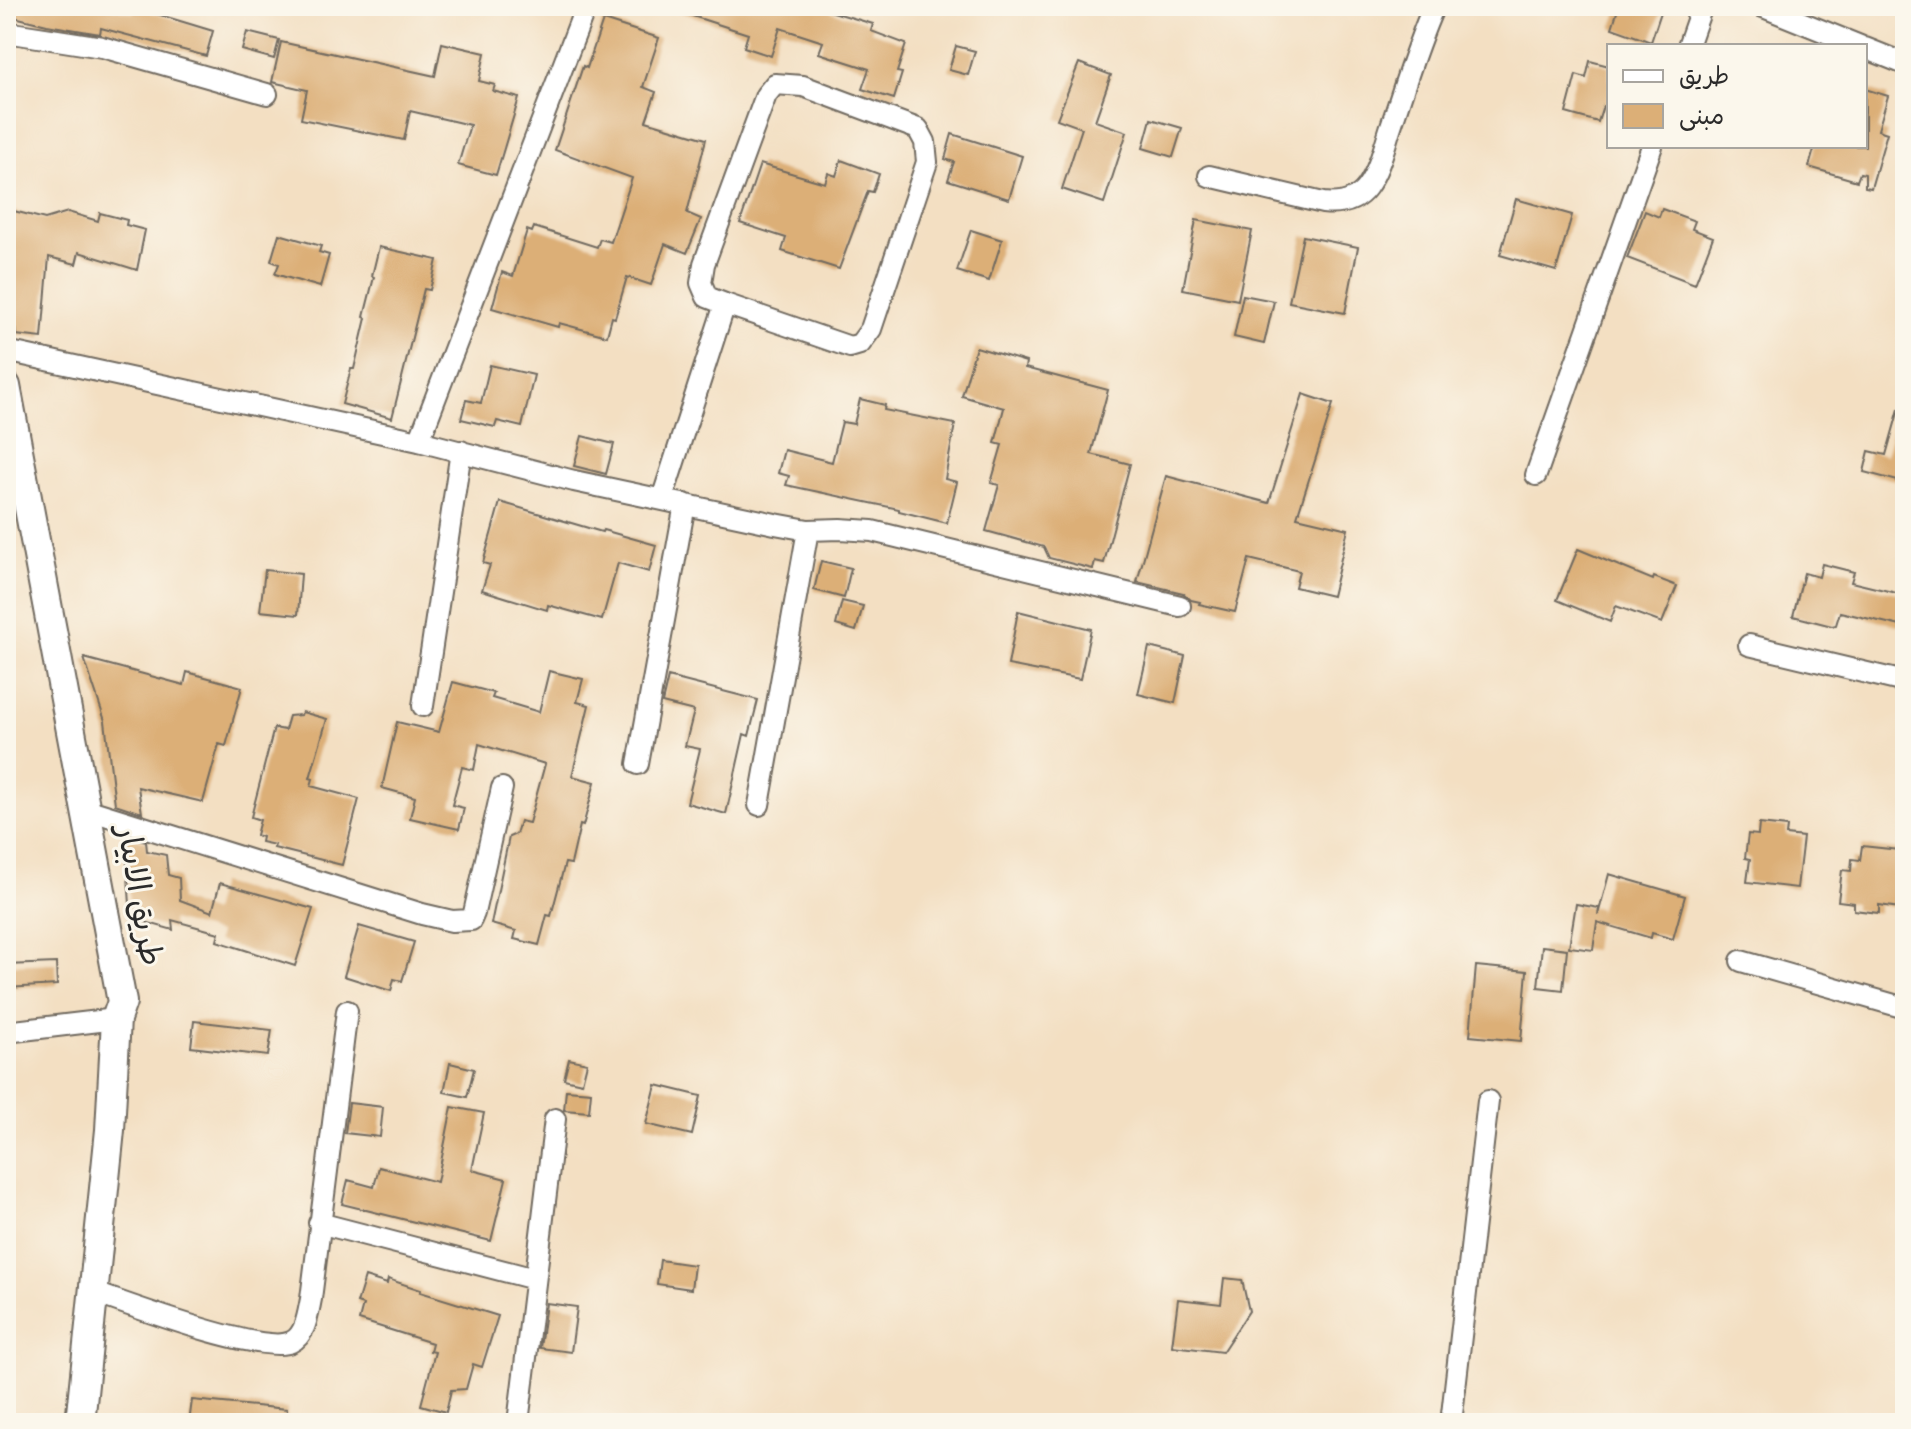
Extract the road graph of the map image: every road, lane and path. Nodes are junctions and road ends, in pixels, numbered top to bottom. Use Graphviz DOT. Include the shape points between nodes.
graph roads {
  1 [pos="586,6"];
  2 [pos="1434,6"];
  3 [pos="1702,6"];
  4 [pos="1761,6"];
  5 [pos="6,32"];
  6 [pos="1689,44"];
  7 [pos="1855,44"];
  8 [pos="1867,49"];
  9 [pos="1905,64"];
  10 [pos="267,94"];
  11 [pos="1651,148"];
  12 [pos="1209,176"];
  13 [pos="725,304"];
  14 [pos="6,351"];
  15 [pos="6,386"];
  16 [pos="419,441"];
  17 [pos="461,451"];
  18 [pos="1536,475"];
  19 [pos="662,499"];
  20 [pos="685,504"];
  21 [pos="808,530"];
  22 [pos="1180,606"];
  23 [pos="1749,645"];
  24 [pos="1905,682"];
  25 [pos="423,706"];
  26 [pos="638,764"];
  27 [pos="502,788"];
  28 [pos="759,805"];
  29 [pos="86,809"];
  30 [pos="1741,961"];
  31 [pos="1905,1008"];
  32 [pos="347,1011"];
  33 [pos="116,1019"];
  34 [pos="6,1032"];
  35 [pos="1488,1101"];
  36 [pos="555,1119"];
  37 [pos="319,1223"];
  38 [pos="535,1279"];
  39 [pos="95,1293"];
  40 [pos="80,1423"];
  41 [pos="518,1423"];
  42 [pos="1451,1423"];
  1 -- 16 [label="street"];
  2 -- 12 [label="street" via="1380,161 1355,199 1323,203"];
  3 -- 6 [label="street"];
  4 -- 7 [label="street"];
  5 -- 10 [label="street" via="102,47"];
  8 -- 9 [label="street"];
  11 -- 18 [label="street"];
  13 -- 13 [label="street" via="850,347 867,339 927,162 918,129 803,86 775,84 766,95 704,264 701,283 707,297"];
  13 -- 19 [label="street"];
  14 -- 16 [label="street"];
  15 -- 29 [label="main road, طريق الابيار"];
  16 -- 17 [label="street"];
  17 -- 19 [label="street"];
  17 -- 25 [label="street"];
  19 -- 20 [label="street"];
  20 -- 21 [label="street"];
  20 -- 26 [label="street"];
  21 -- 22 [label="street" via="872,531"];
  21 -- 28 [label="street"];
  23 -- 24 [label="street"];
  27 -- 29 [label="street" via="474,913 471,920 461,922"];
  29 -- 33 [label="main road, طريق الابيار" via="122,1002"];
  30 -- 31 [label="street"];
  32 -- 37 [label="street"];
  33 -- 34 [label="street"];
  33 -- 39 [label="main road, طريق الابيار"];
  35 -- 42 [label="street"];
  36 -- 38 [label="street"];
  37 -- 38 [label="street"];
  37 -- 39 [label="street" via="307,1322 289,1343 264,1344 206,1330"];
  38 -- 41 [label="street"];
  39 -- 40 [label="main road, طريق الابيار"];
}
